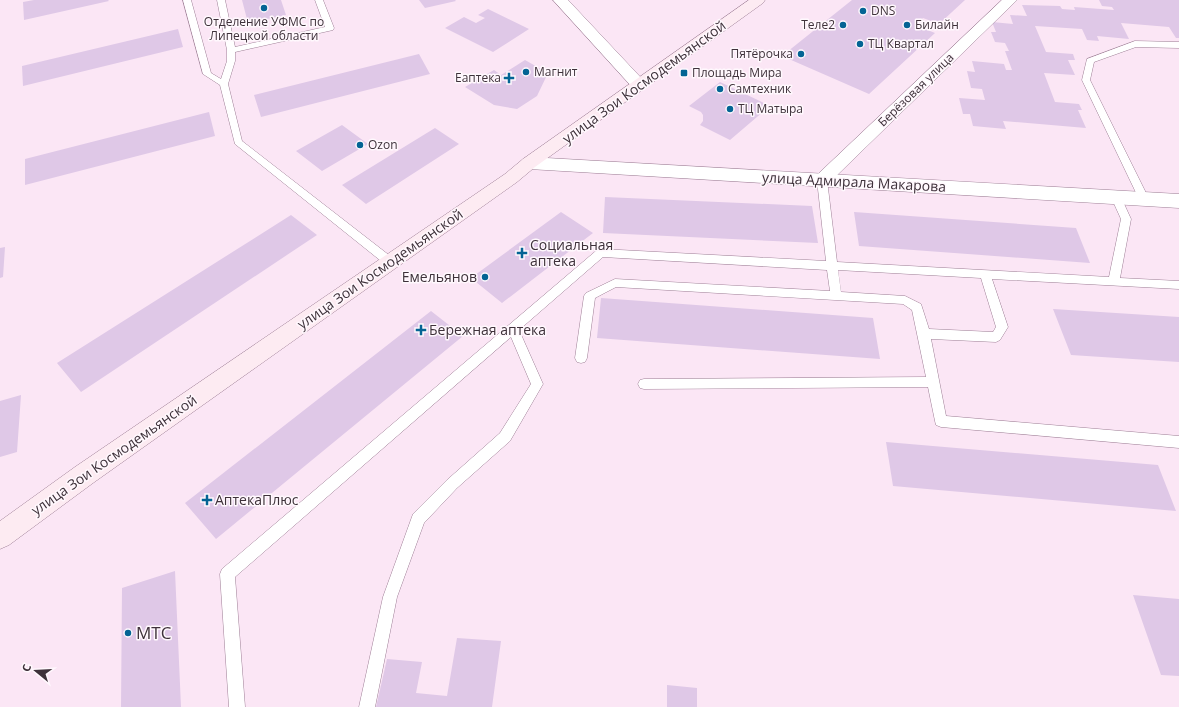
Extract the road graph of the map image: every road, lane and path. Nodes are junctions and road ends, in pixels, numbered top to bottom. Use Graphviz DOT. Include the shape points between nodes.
graph roads {
  1 [pos="187,0"];
  2 [pos="221,0"];
  3 [pos="318,0"];
  4 [pos="560,0"];
  5 [pos="758,0"];
  6 [pos="1010,0"];
  7 [pos="1179,45"];
  8 [pos="231,50"];
  9 [pos="224,84"];
  10 [pos="639,85"];
  11 [pos="529,163"];
  12 [pos="822,180"];
  13 [pos="1116,197"];
  14 [pos="1144,199"];
  15 [pos="1179,201"];
  16 [pos="390,262"];
  17 [pos="833,266"];
  18 [pos="985,274"];
  19 [pos="1114,281"];
  20 [pos="1179,285"];
  21 [pos="836,296"];
  22 [pos="513,329"];
  23 [pos="924,334"];
  24 [pos="581,358"];
  25 [pos="933,382"];
  26 [pos="644,384"];
  27 [pos="1179,442"];
  28 [pos="0,536"];
  29 [pos="237,707"];
  30 [pos="367,707"];
  1 -- 9 [label="lane" via="207,74"];
  2 -- 8 [label="lane"];
  3 -- 8 [label="lane" via="330,28"];
  4 -- 10 [label="street"];
  5 -- 10 [label="main road, улица Зои Космодемьянской"];
  6 -- 12 [label="street, Берёзовая улица"];
  7 -- 14 [label="lane" via="1135,44 1090,61 1088,67 1086,80"];
  8 -- 9 [label="lane" via="231,61"];
  9 -- 16 [label="lane" via="238,142"];
  10 -- 11 [label="main road, улица Зои Космодемьянской"];
  11 -- 12 [label="street, улица Адмирала Макарова"];
  11 -- 16 [label="main road, улица Зои Космодемьянской"];
  12 -- 13 [label="street, улица Адмирала Макарова"];
  12 -- 17 [label="lane"];
  13 -- 14 [label="street, улица Адмирала Макарова"];
  13 -- 19 [label="lane" via="1126,219"];
  14 -- 15 [label="street, улица Адмирала Макарова"];
  16 -- 28 [label="main road, улица Зои Космодемьянской"];
  17 -- 18 [label="lane"];
  17 -- 21 [label="lane"];
  17 -- 22 [label="lane" via="601,253"];
  18 -- 19 [label="lane"];
  18 -- 23 [label="lane" via="1002,327 996,337"];
  19 -- 20 [label="lane"];
  21 -- 23 [label="lane" via="905,300 917,307"];
  21 -- 24 [label="lane" via="615,283 590,296"];
  22 -- 29 [label="lane" via="227,574"];
  22 -- 30 [label="lane" via="537,384 505,437 452,484 418,519 390,597"];
  23 -- 25 [label="lane"];
  25 -- 26 [label="lane"];
  25 -- 27 [label="lane" via="941,421"];
}
